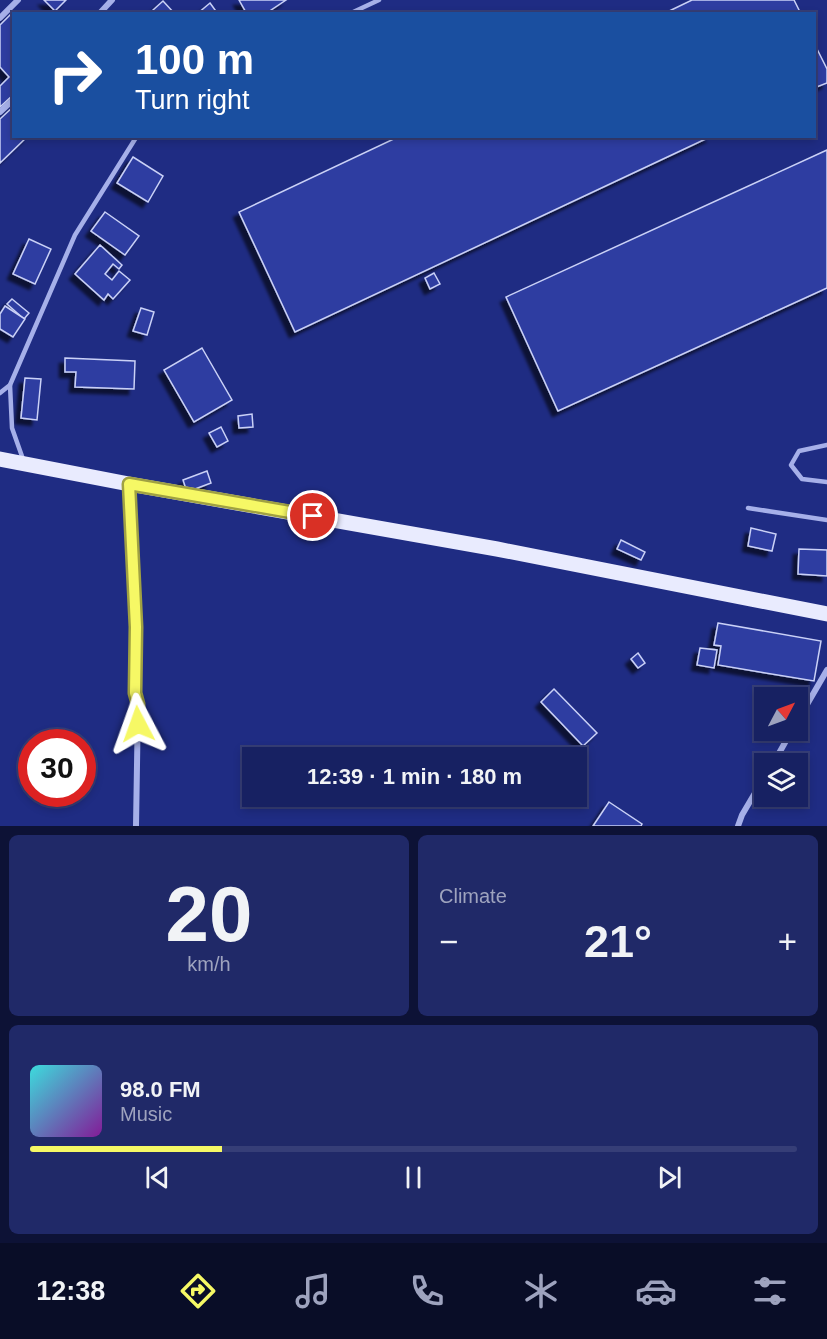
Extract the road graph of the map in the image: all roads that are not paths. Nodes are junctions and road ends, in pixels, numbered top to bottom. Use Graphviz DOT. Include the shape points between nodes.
graph roads {
  1 [pos="18,0"];
  2 [pos="112,0"];
  3 [pos="379,0"];
  4 [pos="101,12"];
  5 [pos="354,12"];
  6 [pos="0,18"];
  7 [pos="12,101"];
  8 [pos="0,112"];
  9 [pos="135,138"];
  10 [pos="10,386"];
  11 [pos="0,393"];
  12 [pos="827,445"];
  13 [pos="0,459"];
  14 [pos="25,464"];
  15 [pos="827,482"];
  16 [pos="129,484"];
  17 [pos="748,508"];
  18 [pos="827,520"];
  19 [pos="827,614"];
  20 [pos="827,670"];
  21 [pos="808,703"];
  22 [pos="754,795"];
  23 [pos="136,826"];
  24 [pos="738,826"];
  1 -- 6 [label="street"];
  2 -- 4 [label="street"];
  3 -- 5 [label="lane"];
  7 -- 8 [label="street"];
  9 -- 10 [label="lane" via="75,235"];
  10 -- 11 [label="lane"];
  10 -- 14 [label="lane" via="12,428"];
  12 -- 15 [label="lane" via="799,451 791,465 802,479"];
  13 -- 14 [label="main road"];
  14 -- 16 [label="main road"];
  16 -- 19 [label="main road" via="497,549"];
  16 -- 23 [label="street" via="138,704"];
  17 -- 18 [label="lane"];
  20 -- 21 [label="street"];
  22 -- 24 [label="street"];
}
